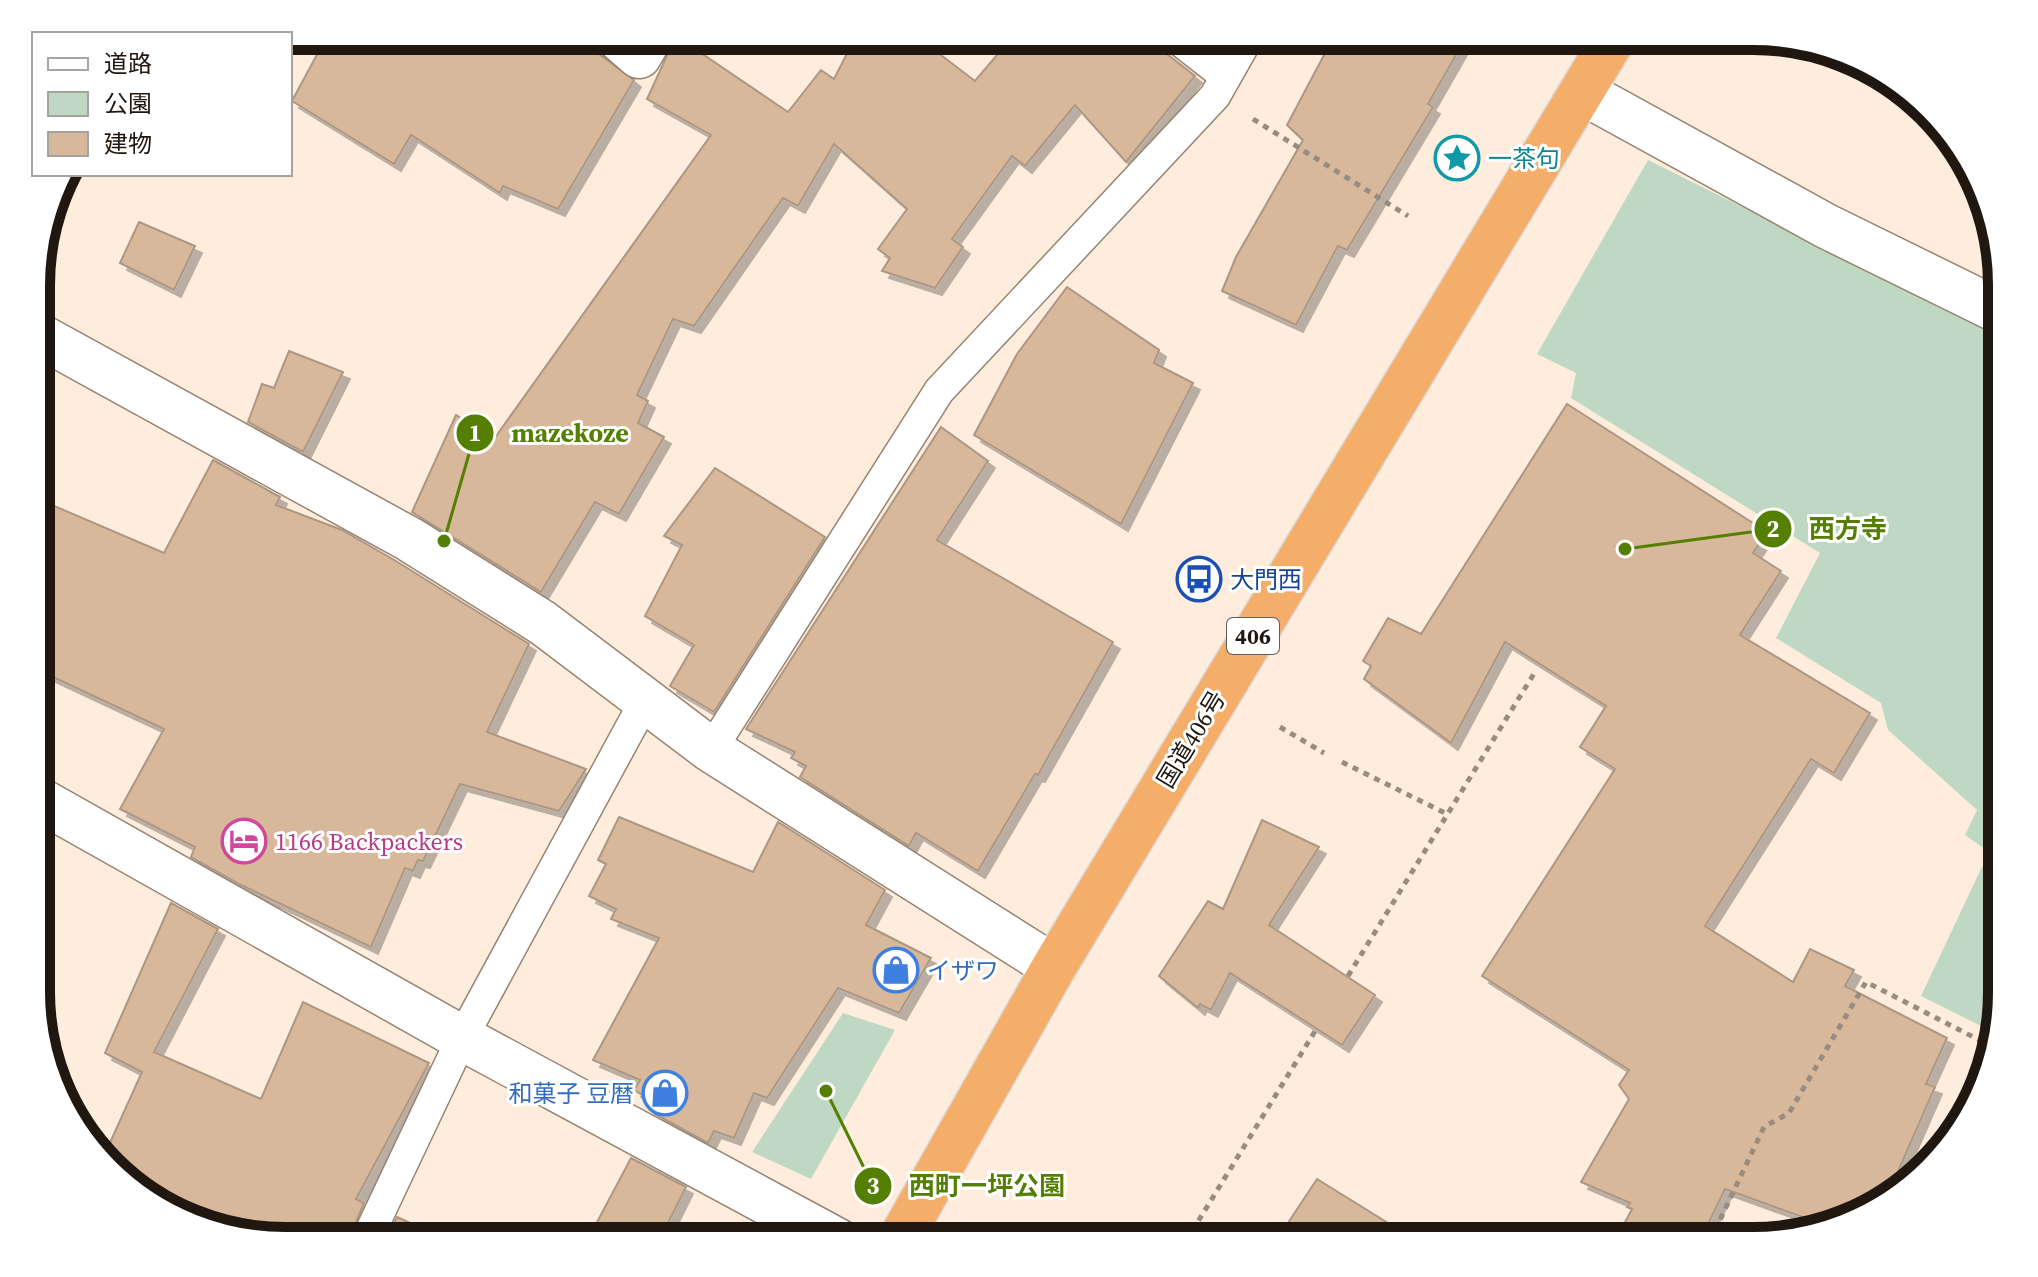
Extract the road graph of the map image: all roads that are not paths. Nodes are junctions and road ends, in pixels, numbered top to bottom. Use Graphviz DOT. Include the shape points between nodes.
graph roads {
  1 [pos="1187,50"];
  2 [pos="1241,50"];
  3 [pos="1607,50"];
  4 [pos="1220,86"];
  5 [pos="1582,92"];
  6 [pos="1987,305"];
  7 [pos="50,342"];
  8 [pos="645,701"];
  9 [pos="711,750"];
  10 [pos="50,806"];
  11 [pos="1054,967"];
  12 [pos="462,1038"];
  13 [pos="373,1227"];
  14 [pos="811,1227"];
  15 [pos="907,1227"];
  1 -- 4 [label="lane"];
  2 -- 4 [label="lane"];
  3 -- 5 [label="highway, 国道406号 / 406"];
  4 -- 9 [label="lane" via="939,391"];
  5 -- 6 [label="street" via="1826,226"];
  5 -- 11 [label="highway, 国道406号 / 406"];
  7 -- 8 [label="street" via="409,539 543,623"];
  8 -- 9 [label="street"];
  8 -- 12 [label="lane"];
  9 -- 11 [label="street"];
  10 -- 12 [label="street"];
  11 -- 15 [label="highway, 国道406号 / 406"];
  12 -- 13 [label="lane"];
  12 -- 14 [label="street"];
}
